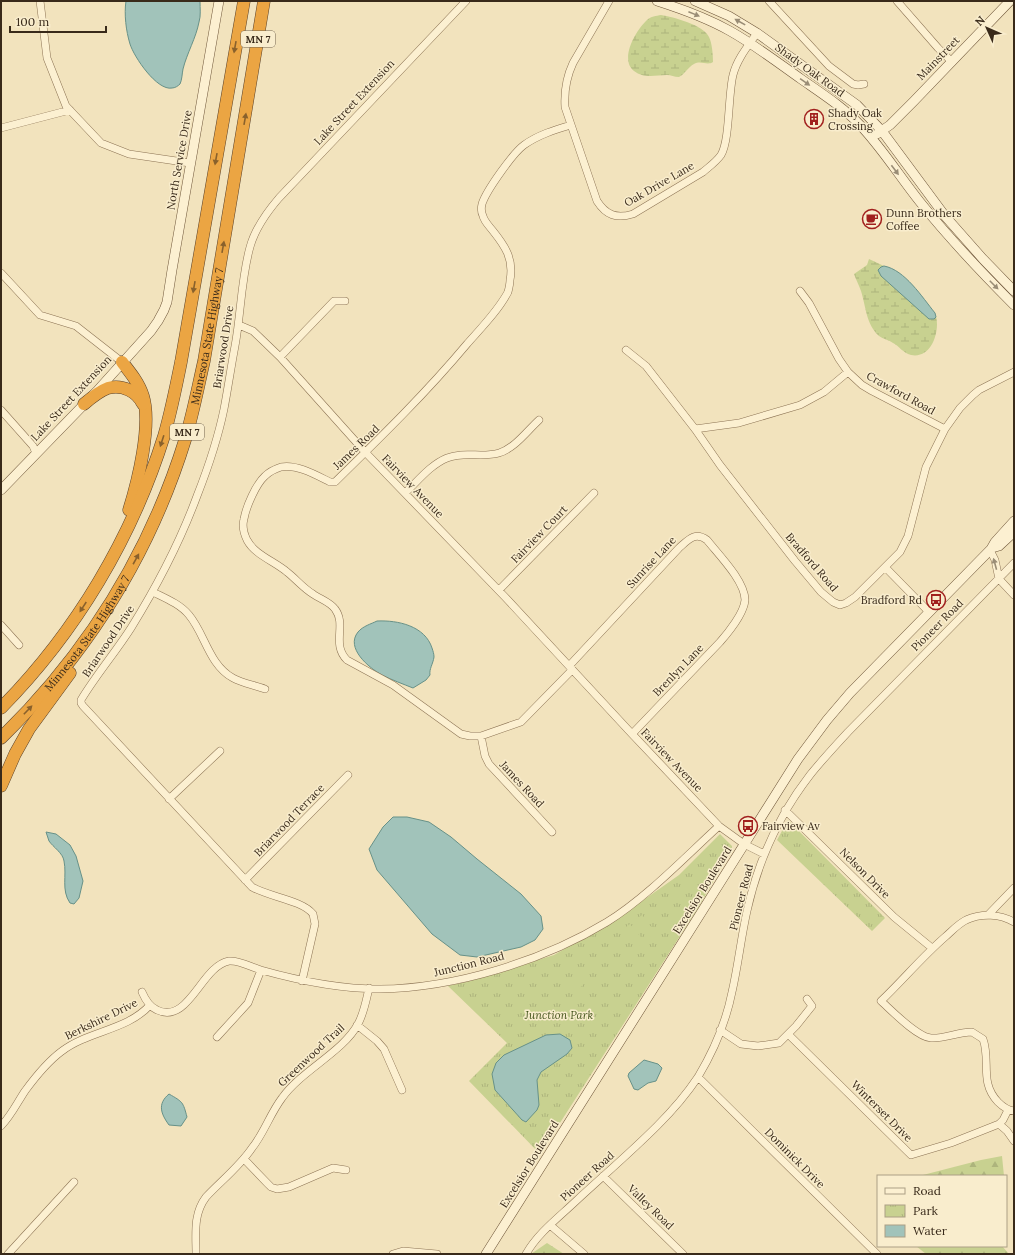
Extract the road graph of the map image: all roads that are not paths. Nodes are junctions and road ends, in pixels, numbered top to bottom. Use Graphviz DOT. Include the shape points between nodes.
graph roads {
  1 [pos="40,1"];
  2 [pos="219,1"];
  3 [pos="244,1"];
  4 [pos="264,1"];
  5 [pos="466,1"];
  6 [pos="609,1"];
  7 [pos="658,1"];
  8 [pos="695,1"];
  9 [pos="769,1"];
  10 [pos="897,1"];
  11 [pos="1010,1"];
  12 [pos="757,32"];
  13 [pos="750,43"];
  14 [pos="952,62"];
  15 [pos="864,84"];
  16 [pos="70,110"];
  17 [pos="571,125"];
  18 [pos="1,128"];
  19 [pos="882,131"];
  20 [pos="872,139"];
  21 [pos="190,163"];
  22 [pos="261,222"];
  23 [pos="1,273"];
  24 [pos="800,291"];
  25 [pos="1014,291"];
  26 [pos="345,301"];
  27 [pos="1014,305"];
  28 [pos="158,321"];
  29 [pos="239,325"];
  30 [pos="626,350"];
  31 [pos="280,357"];
  32 [pos="122,362"];
  33 [pos="848,372"];
  34 [pos="1014,372"];
  35 [pos="84,404"];
  36 [pos="1,410"];
  37 [pos="145,410"];
  38 [pos="539,420"];
  39 [pos="695,429"];
  40 [pos="945,430"];
  41 [pos="36,453"];
  42 [pos="366,453"];
  43 [pos="1,490"];
  44 [pos="405,493"];
  45 [pos="594,493"];
  46 [pos="1014,521"];
  47 [pos="1014,532"];
  48 [pos="990,549"];
  49 [pos="1014,563"];
  50 [pos="885,567"];
  51 [pos="103,574"];
  52 [pos="999,579"];
  53 [pos="122,585"];
  54 [pos="499,590"];
  55 [pos="152,592"];
  56 [pos="1014,594"];
  57 [pos="929,612"];
  58 [pos="737,619"];
  59 [pos="1,625"];
  60 [pos="19,645"];
  61 [pos="571,668"];
  62 [pos="265,689"];
  63 [pos="1,708"];
  64 [pos="632,734"];
  65 [pos="481,736"];
  66 [pos="1,738"];
  67 [pos="220,751"];
  68 [pos="348,775"];
  69 [pos="1,786"];
  70 [pos="169,799"];
  71 [pos="785,810"];
  72 [pos="719,826"];
  73 [pos="552,832"];
  74 [pos="744,844"];
  75 [pos="764,854"];
  76 [pos="245,880"];
  77 [pos="1014,888"];
  78 [pos="988,915"];
  79 [pos="1014,922"];
  80 [pos="932,948"];
  81 [pos="261,970"];
  82 [pos="302,981"];
  83 [pos="368,988"];
  84 [pos="142,992"];
  85 [pos="807,999"];
  86 [pos="150,1005"];
  87 [pos="357,1025"];
  88 [pos="720,1030"];
  89 [pos="788,1034"];
  90 [pos="217,1037"];
  91 [pos="698,1077"];
  92 [pos="402,1090"];
  93 [pos="1011,1111"];
  94 [pos="999,1124"];
  95 [pos="1,1126"];
  96 [pos="1014,1141"];
  97 [pos="244,1158"];
  98 [pos="346,1170"];
  99 [pos="603,1176"];
  100 [pos="74,1182"];
  101 [pos="550,1224"];
  102 [pos="872,1252"];
  103 [pos="8,1254"];
  104 [pos="196,1254"];
  105 [pos="393,1254"];
  106 [pos="437,1254"];
  107 [pos="486,1254"];
  108 [pos="526,1254"];
  109 [pos="584,1254"];
  110 [pos="683,1254"];
  1 -- 16 [label="street" via="47,58 61,95"];
  2 -- 21 [label="main road, North Service Drive"];
  3 -- 51 [label="highway, Minnesota State Highway 7 / MN 7, one-way" via="172,408 146,488"];
  53 -- 4 [label="highway, Minnesota State Highway 7 / MN 7, one-way" via="167,492 195,402"];
  5 -- 22 [label="street, Lake Street Extension" via="279,198"];
  6 -- 17 [label="street, Oak Drive Lane" via="568,74 564,96"];
  7 -- 13 [label="main road, Shady Oak Road, one-way" via="707,19"];
  12 -- 8 [label="main road, Shady Oak Road, one-way"];
  9 -- 15 [label="street" via="829,66 854,84"];
  10 -- 14 [label="street"];
  11 -- 14 [label="main road, Mainstreet"];
  12 -- 13 [label="street, Oak Drive Lane"];
  12 -- 19 [label="main road, Shady Oak Road" via="857,105"];
  13 -- 17 [label="street, Oak Drive Lane" via="735,68 722,153 703,172 633,214 616,216 601,208"];
  13 -- 20 [label="main road, Shady Oak Road, one-way" via="844,110"];
  14 -- 19 [label="main road, Mainstreet"];
  16 -- 18 [label="street"];
  16 -- 21 [label="street" via="101,143 128,154"];
  17 -- 42 [label="street, James Road" via="538,136 523,146 487,193 481,211 483,218 506,247 510,257 509,290 453,361"];
  19 -- 20 [label="main road, Mainstreet"];
  19 -- 25 [label="main road, Shady Oak Road" via="945,216"];
  20 -- 27 [label="main road, Shady Oak Road, one-way" via="921,203"];
  21 -- 28 [label="main road, North Service Drive" via="167,302"];
  22 -- 29 [label="street, Briarwood Drive" via="250,246 246,264"];
  23 -- 32 [label="street" via="40,315 76,326"];
  24 -- 33 [label="street, Crawford Road"];
  26 -- 31 [label="street" via="334,301"];
  28 -- 32 [label="main road, Lake Street Extension"];
  29 -- 31 [label="street, Fairview Avenue" via="253,331"];
  29 -- 55 [label="street, Briarwood Drive" via="224,409 198,496"];
  30 -- 39 [label="street, Bradford Road" via="646,366"];
  31 -- 42 [label="street, Fairview Avenue"];
  32 -- 35 [label="main road, Lake Street Extension"];
  32 -- 37 [label="highway" via="138,384 144,397"];
  33 -- 39 [label="street" via="824,392 800,405 739,423"];
  33 -- 40 [label="street, Crawford Road" via="867,388"];
  34 -- 40 [label="street, Bradford Road" via="973,395 960,408"];
  35 -- 37 [label="highway" via="108,388 119,387 135,393"];
  35 -- 41 [label="main road, Lake Street Extension"];
  36 -- 41 [label="street" via="33,446"];
  37 -- 51 [label="highway" via="139,474 126,521"];
  38 -- 44 [label="street" via="516,443 499,453 457,455 441,461"];
  39 -- 50 [label="street, Bradford Road" via="795,561 821,592 833,602 840,605 846,603"];
  40 -- 50 [label="street, Bradford Road" via="926,467 908,536 900,552"];
  41 -- 43 [label="main road, Lake Street Extension"];
  42 -- 44 [label="street, Fairview Avenue"];
  42 -- 65 [label="street, James Road" via="335,482 293,467 269,472 260,481 246,510 243,520 246,539 256,551 287,571 311,593 334,607 339,618 342,656 394,685 461,734"];
  44 -- 54 [label="street, Fairview Avenue"];
  45 -- 54 [label="street, Fairview Court"];
  46 -- 48 [label="main road, Excelsior Boulevard"];
  47 -- 48 [label="main road, Excelsior Boulevard" via="999,546"];
  52 -- 48 [label="street, one-way"];
  48 -- 57 [label="main road, Excelsior Boulevard"];
  49 -- 52 [label="street, Pioneer Road"];
  50 -- 57 [label="street"];
  51 -- 63 [label="highway, Minnesota State Highway 7 / MN 7, one-way" via="58,642 28,680"];
  52 -- 56 [label="street"];
  52 -- 71 [label="street, Pioneer Road" via="838,743 810,774"];
  66 -- 53 [label="highway, Minnesota State Highway 7 / MN 7, one-way" via="62,672 90,636"];
  53 -- 69 [label="highway" via="94,640 29,729"];
  54 -- 61 [label="street, Fairview Avenue"];
  55 -- 62 [label="street" via="176,604 189,615 214,659 225,672 232,678"];
  55 -- 70 [label="street, Briarwood Drive" via="130,629 82,698 81,704"];
  57 -- 74 [label="main road, Excelsior Boulevard" via="827,720 789,772"];
  58 -- 61 [label="street, Sunrise Lane" via="745,601 739,581 706,540 696,536 679,548"];
  58 -- 64 [label="street, Brenlyn Lane" via="720,642"];
  59 -- 60 [label="street"];
  61 -- 64 [label="street, Fairview Avenue"];
  61 -- 65 [label="street, Sunrise Lane" via="521,722"];
  64 -- 72 [label="street, Fairview Avenue"];
  65 -- 73 [label="street, James Road" via="488,764"];
  67 -- 70 [label="street"];
  68 -- 76 [label="street, Briarwood Terrace"];
  70 -- 76 [label="street, Briarwood Drive"];
  71 -- 75 [label="street, Pioneer Road"];
  71 -- 80 [label="street, Nelson Drive" via="894,918"];
  72 -- 74 [label="street, Fairview Avenue"];
  72 -- 83 [label="street, Junction Road" via="642,896 608,922 570,942 536,957 480,974 423,986"];
  74 -- 75 [label="street, Fairview Avenue"];
  74 -- 107 [label="main road, Excelsior Boulevard"];
  75 -- 88 [label="street, Pioneer Road" via="746,911 732,993"];
  76 -- 82 [label="street, Briarwood Drive" via="252,887 306,907 313,914 315,924"];
  77 -- 78 [label="street"];
  78 -- 79 [label="street"];
  78 -- 80 [label="street" via="957,925"];
  80 -- 93 [label="street" via="881,1000 925,1036 939,1038 972,1032 982,1039 986,1052 986,1078 989,1088 993,1096"];
  81 -- 82 [label="street, Junction Road"];
  81 -- 86 [label="street, Junction Road" via="229,961 214,970 181,1008 174,1012 162,1012"];
  81 -- 90 [label="street" via="248,1003"];
  82 -- 83 [label="street, Junction Road"];
  83 -- 87 [label="street, Greenwood Trail" via="366,1004"];
  84 -- 86 [label="street"];
  85 -- 89 [label="street" via="812,1006"];
  86 -- 95 [label="street, Berkshire Drive" via="144,1012 128,1021 79,1040 48,1062"];
  87 -- 92 [label="street" via="384,1049"];
  87 -- 97 [label="street, Greenwood Trail" via="346,1040 293,1084"];
  88 -- 89 [label="street" via="741,1044 758,1046 779,1043"];
  88 -- 91 [label="street, Pioneer Road"];
  89 -- 94 [label="street, Winterset Drive" via="911,1155"];
  91 -- 99 [label="street, Pioneer Road" via="670,1112"];
  91 -- 102 [label="street, Dominick Drive"];
  93 -- 94 [label="street"];
  94 -- 96 [label="street"];
  97 -- 98 [label="street" via="271,1187 277,1188 289,1187 333,1168"];
  97 -- 104 [label="street, Greenwood Trail" via="200,1204 196,1225"];
  99 -- 101 [label="street, Pioneer Road"];
  99 -- 110 [label="street, Valley Road"];
  100 -- 103 [label="street"];
  101 -- 108 [label="street, Pioneer Road"];
  101 -- 109 [label="street"];
  105 -- 106 [label="street" via="403,1251"];
}
